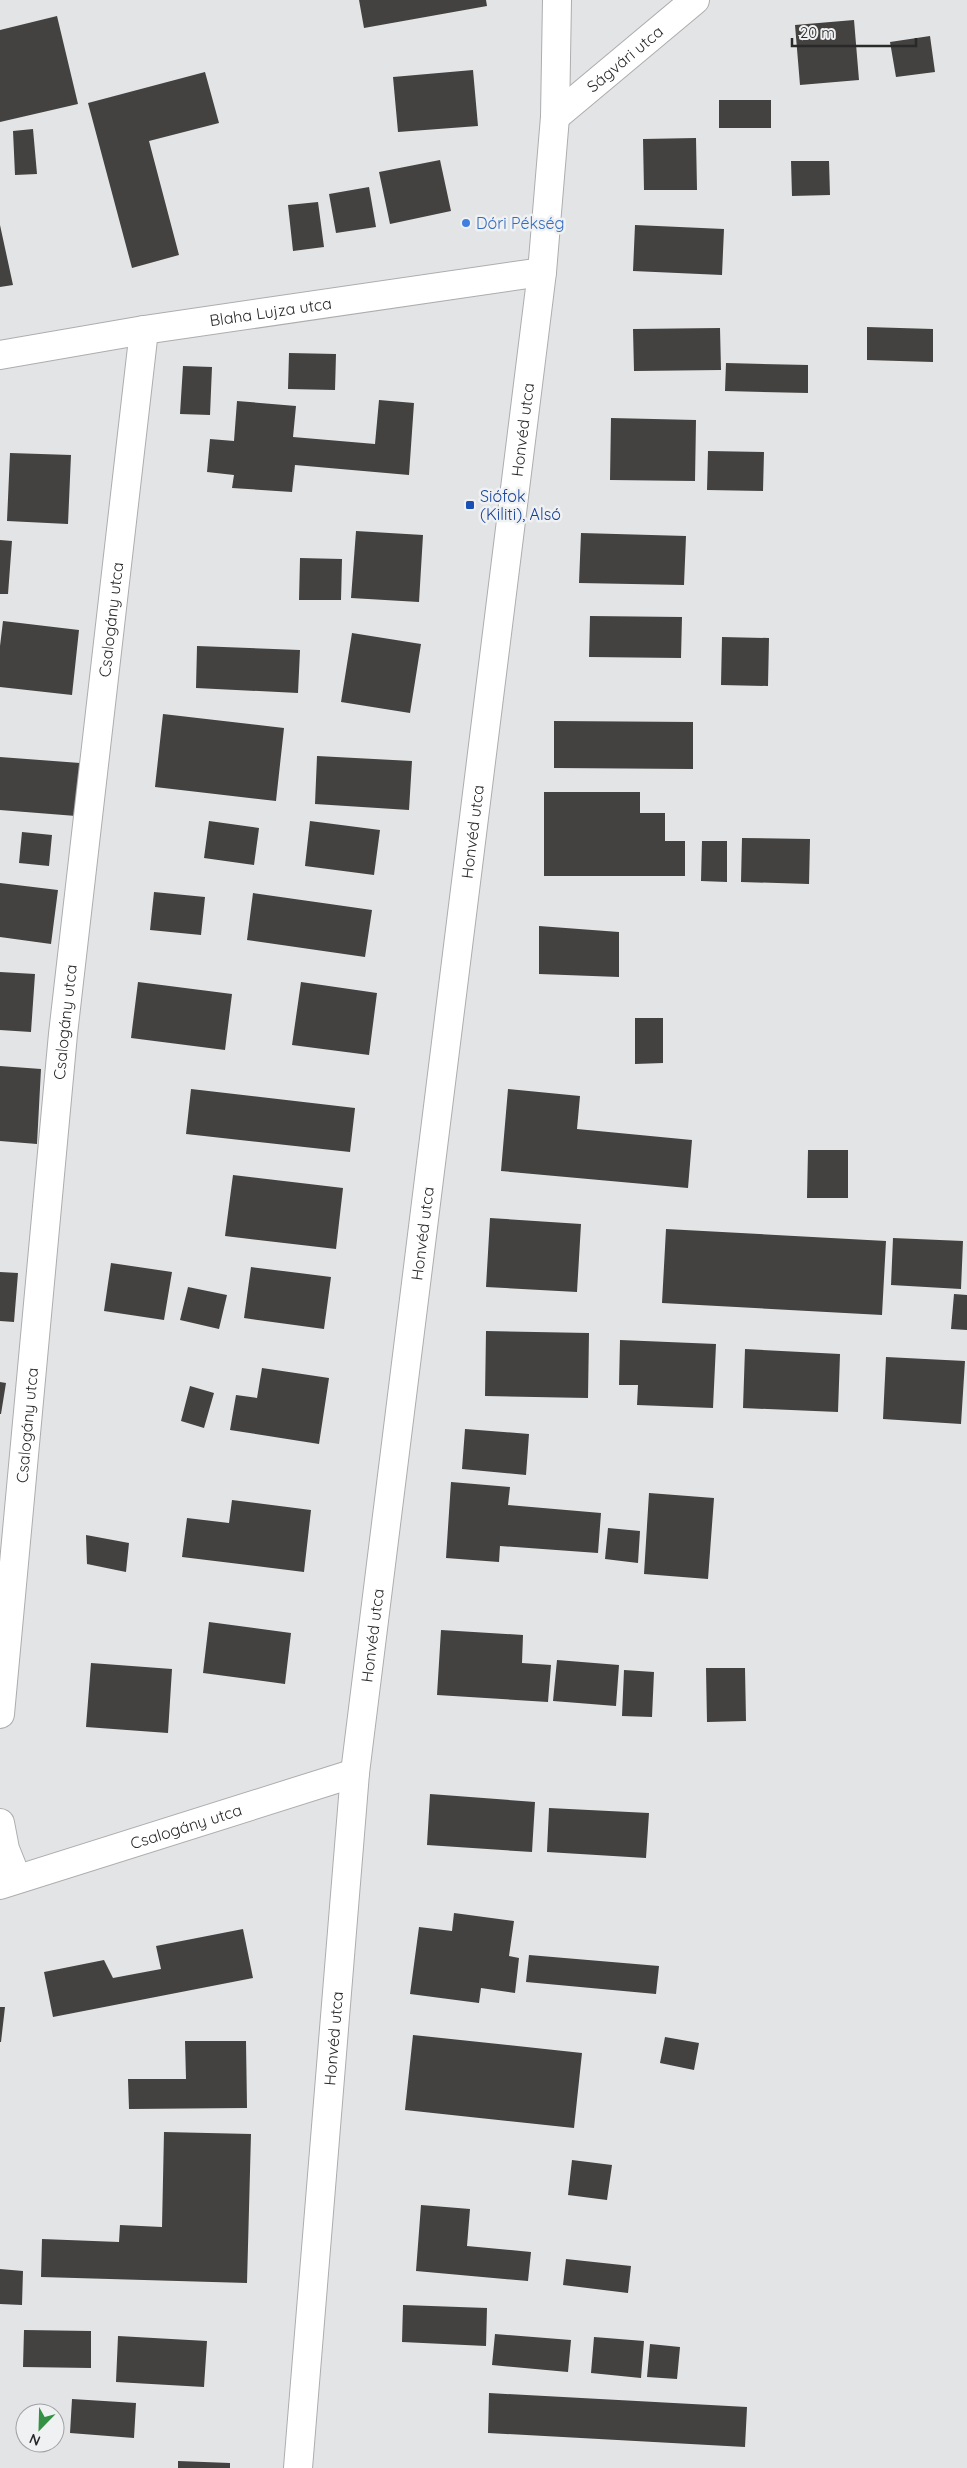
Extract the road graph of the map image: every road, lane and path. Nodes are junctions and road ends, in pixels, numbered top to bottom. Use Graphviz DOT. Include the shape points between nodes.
graph roads {
  1 [pos="557,0"];
  2 [pos="695,0"];
  3 [pos="555,117"];
  4 [pos="542,272"];
  5 [pos="144,330"];
  6 [pos="0,354"];
  7 [pos="0,1714"];
  8 [pos="355,1773"];
  9 [pos="0,1823"];
  10 [pos="9,1882"];
  11 [pos="298,2468"];
  1 -- 3 [label="street, Honvéd utca"];
  2 -- 3 [label="street, Ságvári utca"];
  3 -- 4 [label="street, Honvéd utca"];
  4 -- 5 [label="street, Blaha Lujza utca"];
  4 -- 8 [label="street, Honvéd utca"];
  5 -- 6 [label="street, Blaha Lujza utca"];
  5 -- 7 [label="street, Csalogány utca" via="63,1034"];
  8 -- 10 [label="street, Csalogány utca"];
  8 -- 11 [label="street, Honvéd utca"];
  9 -- 10 [label="street, Csalogány utca"];
}
